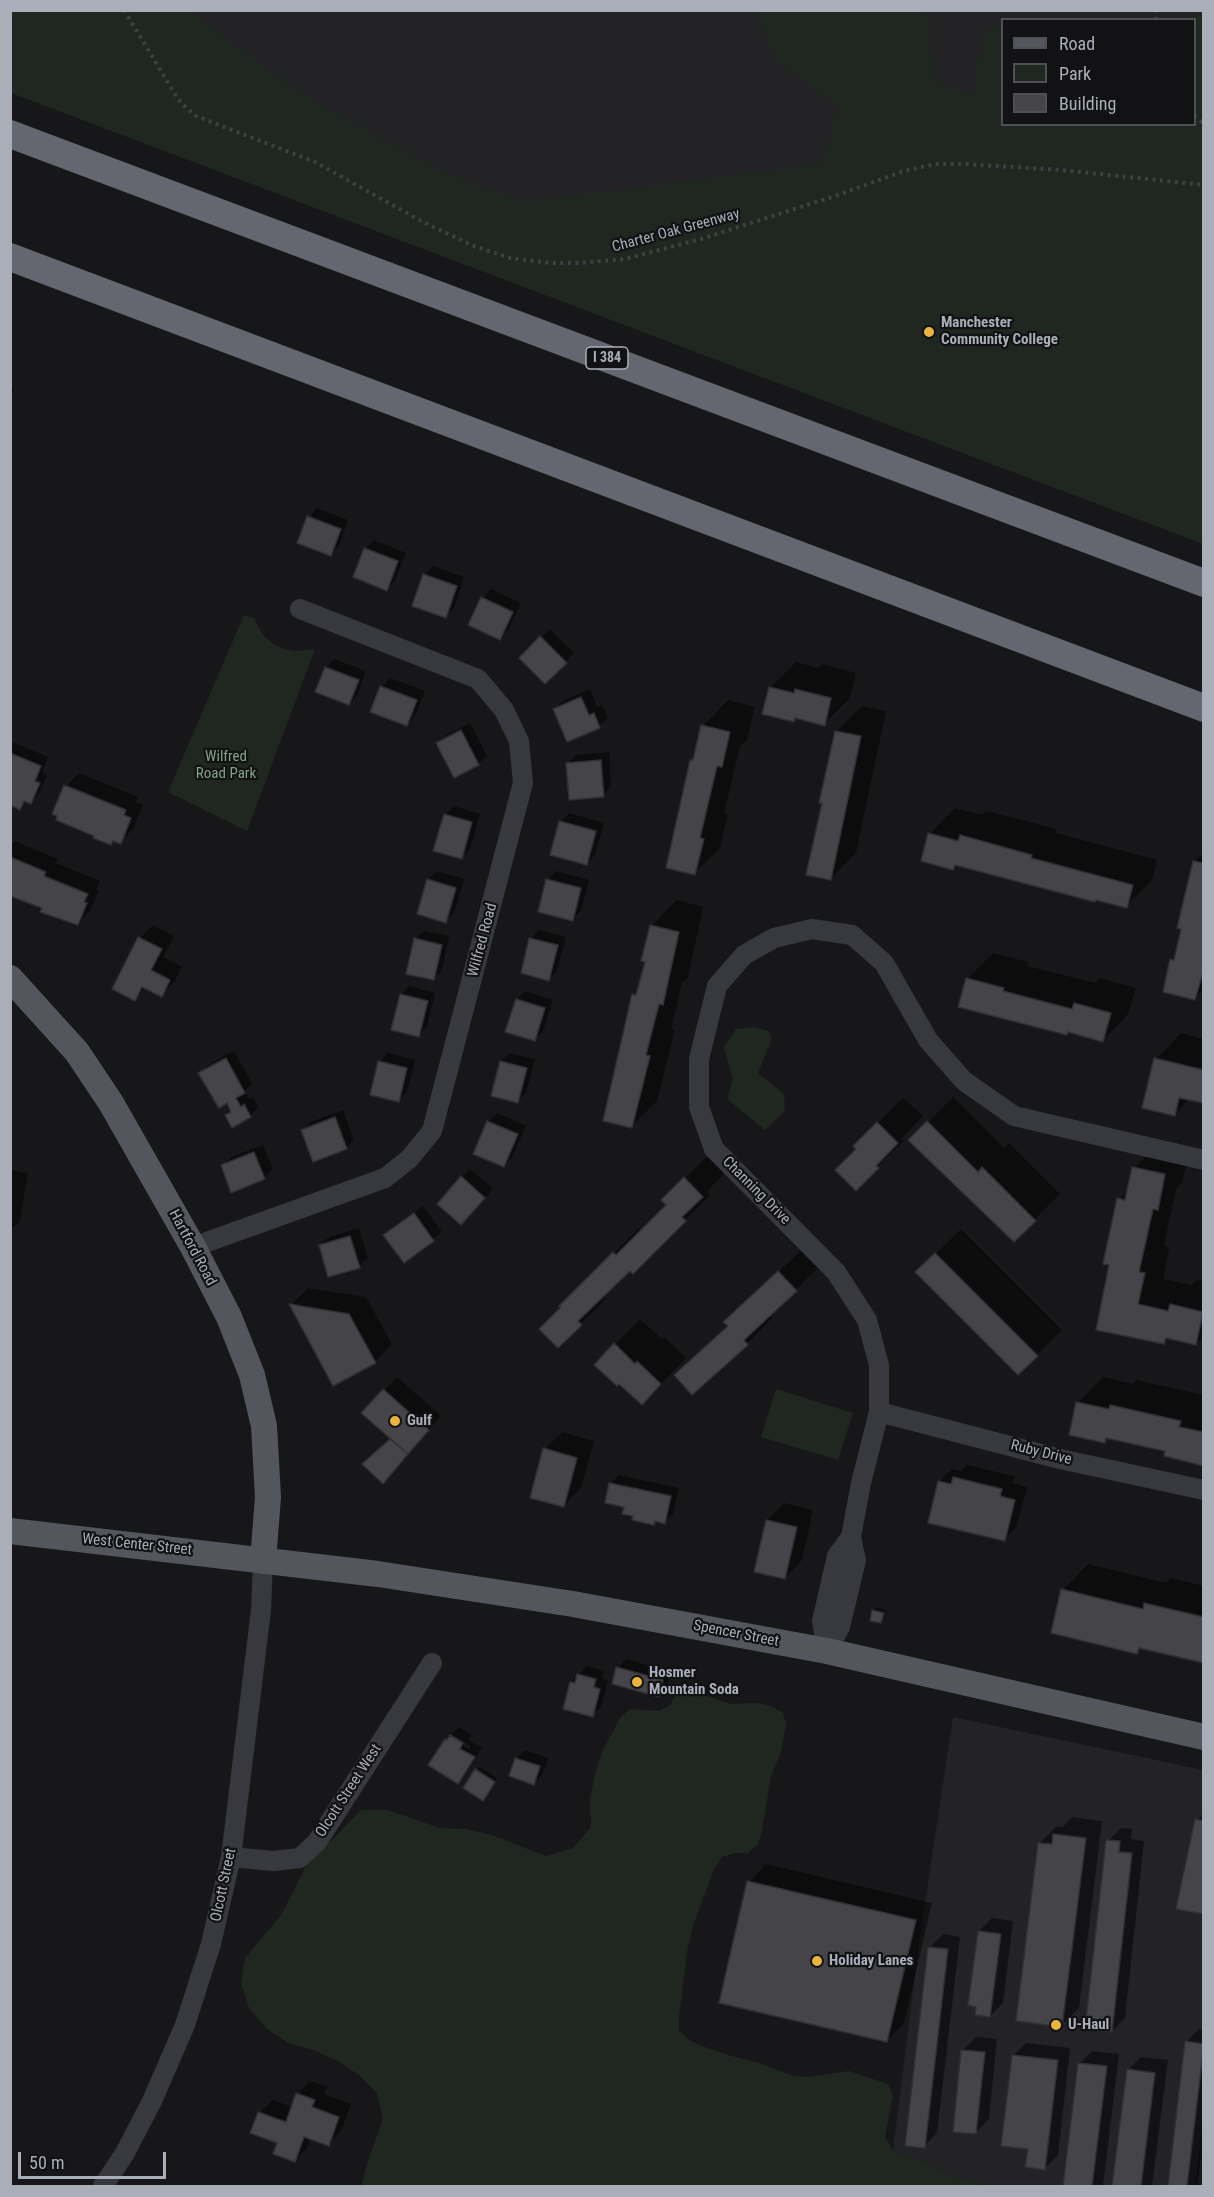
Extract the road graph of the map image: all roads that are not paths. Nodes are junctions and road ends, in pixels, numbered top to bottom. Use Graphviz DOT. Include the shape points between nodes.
graph roads {
  1 [pos="10,134"];
  2 [pos="10,257"];
  3 [pos="1203,583"];
  4 [pos="300,609"];
  5 [pos="1199,706"];
  6 [pos="10,978"];
  7 [pos="1203,1160"];
  8 [pos="193,1247"];
  9 [pos="879,1412"];
  10 [pos="1203,1490"];
  11 [pos="10,1531"];
  12 [pos="263,1561"];
  13 [pos="827,1651"];
  14 [pos="432,1663"];
  15 [pos="1203,1737"];
  16 [pos="231,1857"];
  17 [pos="103,2187"];
  1 -- 3 [label="highway, I 384"];
  2 -- 5 [label="highway"];
  4 -- 8 [label="street, Wilfred Road" via="478,679 504,710 519,741 524,783 432,1131 410,1159 385,1178"];
  6 -- 8 [label="main road, Hartford Road" via="77,1052 111,1103"];
  7 -- 9 [label="street, Channing Drive" via="1014,1116 963,1081 928,1040 884,963 852,935 812,929 774,938 744,955 717,986 699,1059 699,1107 714,1149 836,1272 867,1320 879,1365"];
  8 -- 12 [label="main road, Hartford Road" via="229,1317 252,1375 264,1426 268,1497"];
  9 -- 10 [label="street, Ruby Drive" via="1060,1459"];
  9 -- 13 [label="street, Channing Drive" via="851,1537 856,1560 840,1627"];
  11 -- 12 [label="main road, West Center Street"];
  12 -- 13 [label="main road, Spencer Street" via="562,1602"];
  12 -- 16 [label="street, Olcott Street" via="261,1610"];
  13 -- 15 [label="main road, Spencer Street"];
  14 -- 16 [label="street, Olcott Street West" via="317,1842 300,1858 273,1861"];
  16 -- 17 [label="street, Olcott Street" via="211,1944 185,2025 152,2101"];
}
